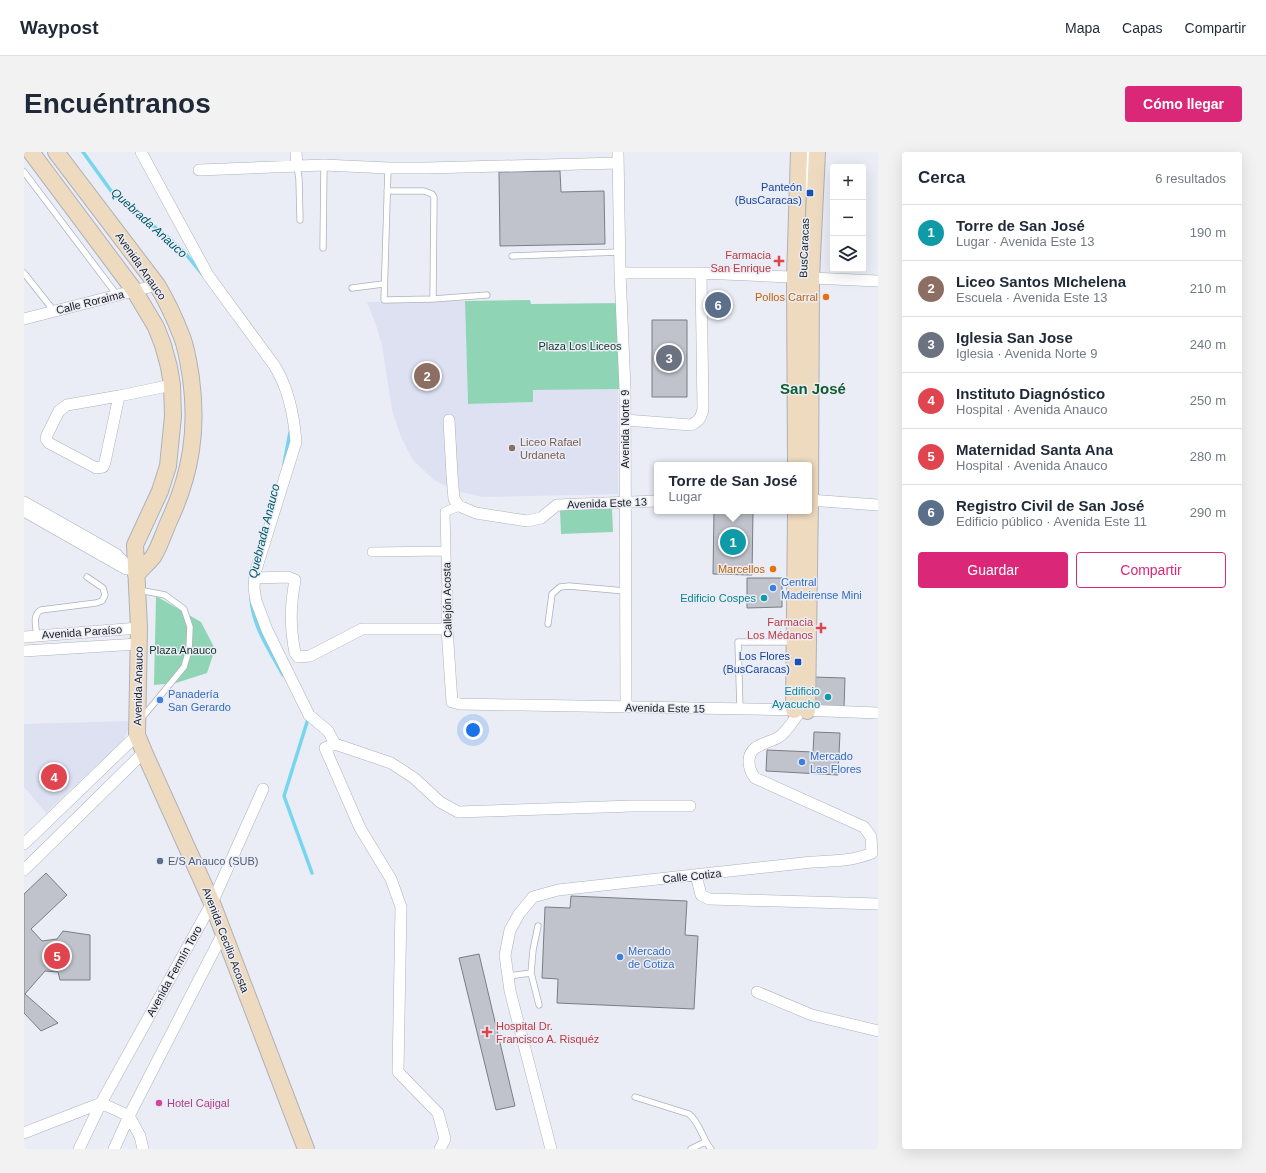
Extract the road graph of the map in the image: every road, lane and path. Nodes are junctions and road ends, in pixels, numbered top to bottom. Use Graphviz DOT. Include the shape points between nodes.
graph roads {
  1 [pos="31,152"];
  2 [pos="56,152"];
  3 [pos="141,152"];
  4 [pos="296,152"];
  5 [pos="799,152"];
  6 [pos="807,152"];
  7 [pos="817,152"];
  8 [pos="618,157"];
  9 [pos="324,165"];
  10 [pos="297,166"];
  11 [pos="388,168"];
  12 [pos="199,170"];
  13 [pos="24,172"];
  14 [pos="387,191"];
  15 [pos="806,193"];
  16 [pos="300,220"];
  17 [pos="323,248"];
  18 [pos="619,252"];
  19 [pos="512,256"];
  20 [pos="24,273"];
  21 [pos="620,273"];
  22 [pos="701,273"];
  23 [pos="803,278"];
  24 [pos="878,281"];
  25 [pos="383,284"];
  26 [pos="157,285"];
  27 [pos="352,288"];
  28 [pos="134,290"];
  29 [pos="117,295"];
  30 [pos="487,295"];
  31 [pos="433,299"];
  32 [pos="54,311"];
  33 [pos="24,319"];
  34 [pos="172,385"];
  35 [pos="119,396"];
  36 [pos="449,420"];
  37 [pos="625,420"];
  38 [pos="796,462"];
  39 [pos="809,462"];
  40 [pos="812,500"];
  41 [pos="654,501"];
  42 [pos="24,502"];
  43 [pos="625,502"];
  44 [pos="878,505"];
  45 [pos="459,506"];
  46 [pos="24,512"];
  47 [pos="796,514"];
  48 [pos="809,514"];
  49 [pos="446,551"];
  50 [pos="372,552"];
  51 [pos="87,577"];
  52 [pos="255,578"];
  53 [pos="137,582"];
  54 [pos="626,591"];
  55 [pos="447,593"];
  56 [pos="548,624"];
  57 [pos="139,628"];
  58 [pos="447,629"];
  59 [pos="37,636"];
  60 [pos="24,637"];
  61 [pos="138,644"];
  62 [pos="799,647"];
  63 [pos="24,650"];
  64 [pos="801,675"];
  65 [pos="452,702"];
  66 [pos="626,707"];
  67 [pos="801,707"];
  68 [pos="740,709"];
  69 [pos="878,713"];
  70 [pos="137,730"];
  71 [pos="335,744"];
  72 [pos="144,752"];
  73 [pos="263,789"];
  74 [pos="690,806"];
  75 [pos="24,844"];
  76 [pos="875,854"];
  77 [pos="24,870"];
  78 [pos="696,875"];
  79 [pos="212,902"];
  80 [pos="878,904"];
  81 [pos="538,926"];
  82 [pos="223,933"];
  83 [pos="531,973"];
  84 [pos="508,976"];
  85 [pos="757,992"];
  86 [pos="539,1005"];
  87 [pos="878,1031"];
  88 [pos="635,1097"];
  89 [pos="102,1103"];
  90 [pos="129,1116"];
  91 [pos="24,1132"];
  92 [pos="704,1142"];
  93 [pos="79,1149"];
  94 [pos="114,1149"];
  95 [pos="143,1149"];
  96 [pos="306,1149"];
  97 [pos="440,1149"];
  98 [pos="551,1149"];
  99 [pos="691,1149"];
  100 [pos="711,1149"];
  1 -- 28 [label="main road, Avenida Anauco"];
  2 -- 26 [label="main road, Avenida Anauco"];
  3 -- 52 [label="street" via="200,263 274,365 285,387 296,442"];
  4 -- 10 [label="street"];
  5 -- 23 [label="main road"];
  6 -- 15 [label="lane"];
  7 -- 23 [label="main road"];
  8 -- 11 [label="street"];
  8 -- 18 [label="street, Avenida Norte 9"];
  9 -- 10 [label="street"];
  9 -- 11 [label="street"];
  9 -- 17 [label="lane"];
  10 -- 12 [label="street"];
  10 -- 16 [label="lane"];
  11 -- 14 [label="lane"];
  13 -- 29 [label="lane"];
  14 -- 25 [label="lane"];
  14 -- 31 [label="lane" via="424,191 434,197"];
  18 -- 19 [label="lane"];
  18 -- 21 [label="street, Avenida Norte 9"];
  20 -- 32 [label="lane"];
  21 -- 22 [label="street"];
  21 -- 37 [label="street, Avenida Norte 9"];
  22 -- 23 [label="street"];
  22 -- 37 [label="street" via="701,417 691,425"];
  23 -- 24 [label="street"];
  23 -- 38 [label="main road"];
  23 -- 39 [label="main road"];
  25 -- 27 [label="lane"];
  25 -- 31 [label="lane" via="384,300"];
  26 -- 28 [label="street, Calle Roraima"];
  26 -- 53 [label="main road, Avenida Anauco" via="183,338 193,391 194,417 188,471 180,498"];
  28 -- 29 [label="street, Calle Roraima"];
  28 -- 34 [label="main road, Avenida Anauco" via="164,345"];
  29 -- 32 [label="street, Calle Roraima"];
  30 -- 31 [label="lane"];
  32 -- 33 [label="street, Calle Roraima"];
  34 -- 35 [label="street"];
  34 -- 53 [label="main road, Avenida Anauco" via="173,416 168,466 160,491 135,545"];
  35 -- 35 [label="street" via="102,467 96,468 46,439 59,411 67,405"];
  36 -- 45 [label="street" via="454,499"];
  37 -- 43 [label="street, Avenida Norte 9"];
  40 -- 44 [label="street"];
  41 -- 43 [label="street, Avenida Este 13"];
  42 -- 53 [label="street" via="116,554"];
  43 -- 45 [label="street, Avenida Este 13" via="557,505 541,518 527,521 476,513"];
  43 -- 54 [label="street, Avenida Norte 9"];
  45 -- 49 [label="street, Callejón Acosta" via="445,512"];
  46 -- 53 [label="street"];
  47 -- 62 [label="main road"];
  48 -- 67 [label="main road"];
  49 -- 50 [label="street"];
  49 -- 55 [label="street, Callejón Acosta"];
  51 -- 59 [label="lane" via="103,588 104,598 96,603 41,610 35,617"];
  52 -- 58 [label="street" via="288,577 295,580 290,621 295,654 298,657 310,656 362,628"];
  52 -- 71 [label="street" via="256,601 266,630 309,715 328,731"];
  53 -- 57 [label="main road, Avenida Anauco"];
  53 -- 70 [label="lane" via="165,595 184,609 190,627 189,650 184,667"];
  54 -- 56 [label="lane" via="560,587 552,594"];
  54 -- 66 [label="street, Avenida Norte 9"];
  55 -- 58 [label="street, Callejón Acosta"];
  57 -- 59 [label="street, Avenida Paraíso"];
  57 -- 61 [label="main road, Avenida Anauco"];
  58 -- 65 [label="street, Callejón Acosta"];
  59 -- 60 [label="street, Avenida Paraíso"];
  61 -- 63 [label="street, Avenida Paraíso"];
  61 -- 70 [label="main road, Avenida Anauco"];
  62 -- 64 [label="lane"];
  62 -- 67 [label="main road"];
  62 -- 68 [label="lane" via="738,642"];
  65 -- 66 [label="street, Avenida Este 15" via="477,705"];
  66 -- 68 [label="street, Avenida Este 15"];
  67 -- 68 [label="street, Avenida Este 15"];
  67 -- 69 [label="street, Avenida Este 15"];
  67 -- 76 [label="street, Calle Cotiza" via="789,728 750,752 751,773 755,778 864,827 871,836"];
  70 -- 72 [label="main road, Avenida Cecilio Acosta"];
  70 -- 75 [label="street, Avenida Anauco"];
  71 -- 74 [label="street" via="391,763 414,778 440,802 458,812"];
  71 -- 97 [label="street" via="325,748 332,766 360,828 391,879 400,907 398,1072 438,1113 445,1139"];
  72 -- 77 [label="street"];
  72 -- 79 [label="main road, Avenida Cecilio Acosta"];
  73 -- 79 [label="street, Avenida Fermín Toro"];
  76 -- 78 [label="street, Calle Cotiza" via="850,860"];
  78 -- 80 [label="street" via="701,895 709,899"];
  78 -- 84 [label="street, Calle Cotiza" via="558,890 533,897 510,930 505,955"];
  79 -- 82 [label="main road, Avenida Cecilio Acosta"];
  79 -- 89 [label="street, Avenida Fermín Toro"];
  81 -- 83 [label="lane"];
  82 -- 90 [label="street"];
  82 -- 96 [label="main road, Avenida Cecilio Acosta"];
  83 -- 84 [label="lane"];
  83 -- 86 [label="lane"];
  84 -- 98 [label="street, Calle Cotiza"];
  85 -- 87 [label="street" via="812,1015"];
  88 -- 92 [label="lane" via="689,1114 694,1118"];
  89 -- 90 [label="street"];
  89 -- 91 [label="street"];
  89 -- 93 [label="street, Avenida Fermín Toro"];
  90 -- 94 [label="street"];
  90 -- 95 [label="street" via="140,1136"];
  92 -- 99 [label="lane"];
  92 -- 100 [label="lane"];
}
